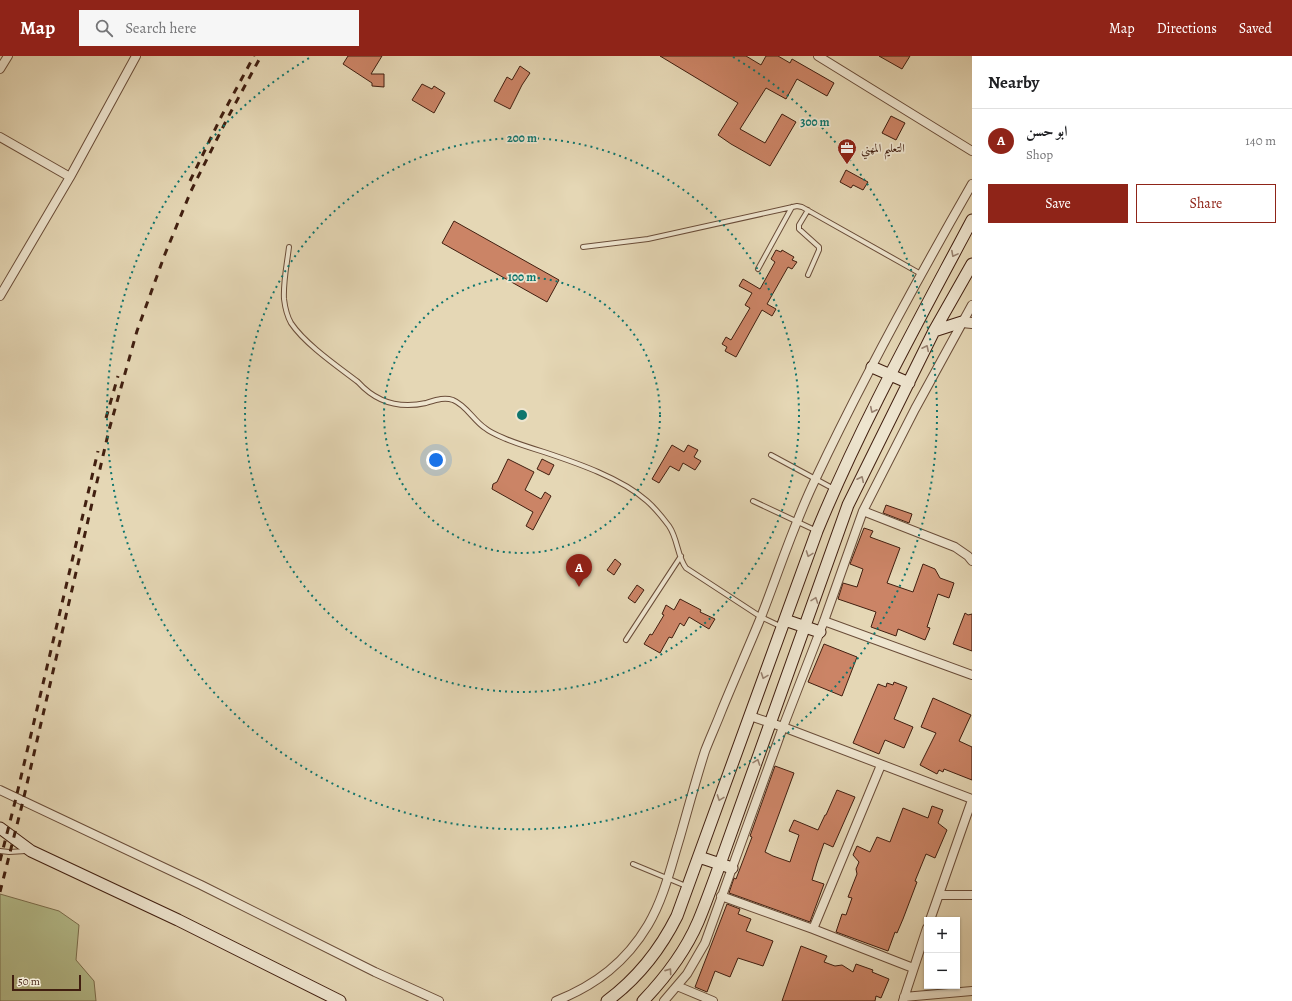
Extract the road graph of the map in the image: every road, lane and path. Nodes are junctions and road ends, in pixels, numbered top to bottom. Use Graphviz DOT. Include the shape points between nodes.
graph roads {
  1 [pos="8,56"];
  2 [pos="136,56"];
  3 [pos="818,56"];
  4 [pos="0,69"];
  5 [pos="0,137"];
  6 [pos="972,151"];
  7 [pos="70,177"];
  8 [pos="972,184"];
  9 [pos="792,207"];
  10 [pos="808,210"];
  11 [pos="972,220"];
  12 [pos="290,247"];
  13 [pos="583,247"];
  14 [pos="972,264"];
  15 [pos="758,269"];
  16 [pos="921,274"];
  17 [pos="808,275"];
  18 [pos="0,296"];
  19 [pos="972,305"];
  20 [pos="967,323"];
  21 [pos="934,331"];
  22 [pos="872,367"];
  23 [pos="890,375"];
  24 [pos="909,383"];
  25 [pos="771,455"];
  26 [pos="815,479"];
  27 [pos="834,489"];
  28 [pos="753,502"];
  29 [pos="862,511"];
  30 [pos="797,521"];
  31 [pos="817,531"];
  32 [pos="681,556"];
  33 [pos="972,561"];
  34 [pos="761,617"];
  35 [pos="783,624"];
  36 [pos="805,627"];
  37 [pos="822,627"];
  38 [pos="626,640"];
  39 [pos="972,675"];
  40 [pos="750,716"];
  41 [pos="771,723"];
  42 [pos="783,727"];
  43 [pos="881,765"];
  44 [pos="0,790"];
  45 [pos="972,800"];
  46 [pos="0,828"];
  47 [pos="0,851"];
  48 [pos="31,851"];
  49 [pos="699,857"];
  50 [pos="633,864"];
  51 [pos="720,864"];
  52 [pos="732,868"];
  53 [pos="668,878"];
  54 [pos="689,887"];
  55 [pos="939,895"];
  56 [pos="972,895"];
  57 [pos="721,896"];
  58 [pos="931,917"];
  59 [pos="813,929"];
  60 [pos="924,937"];
  61 [pos="913,968"];
  62 [pos="677,986"];
  63 [pos="972,991"];
  64 [pos="903,999"];
  65 [pos="340,1001"];
  66 [pos="439,1001"];
  67 [pos="556,1001"];
  68 [pos="607,1001"];
  69 [pos="643,1001"];
  70 [pos="664,1001"];
  71 [pos="712,1001"];
  1 -- 4 [label="street"];
  2 -- 7 [label="street"];
  3 -- 6 [label="street"];
  5 -- 7 [label="street"];
  7 -- 18 [label="street"];
  8 -- 16 [label="street"];
  9 -- 10 [label="lane"];
  9 -- 13 [label="lane" via="648,239"];
  9 -- 15 [label="lane"];
  10 -- 16 [label="lane"];
  10 -- 17 [label="lane" via="799,229 819,250"];
  11 -- 23 [label="main road, one-way"];
  12 -- 32 [label="lane" via="284,300 290,322 307,341 364,389 383,400 402,405 441,399 455,401 485,428 506,439 555,455 629,487 648,502 669,526"];
  14 -- 21 [label="main road"];
  16 -- 22 [label="street"];
  19 -- 20 [label="street"];
  20 -- 21 [label="main road"];
  20 -- 29 [label="street" via="915,409"];
  24 -- 21 [label="main road, one-way"];
  22 -- 23 [label="main road"];
  22 -- 26 [label="street"];
  23 -- 24 [label="main road"];
  23 -- 27 [label="main road, one-way"];
  36 -- 24 [label="main road, one-way" via="848,505"];
  25 -- 26 [label="lane"];
  26 -- 27 [label="lane"];
  26 -- 30 [label="street"];
  27 -- 31 [label="main road"];
  28 -- 30 [label="lane"];
  29 -- 33 [label="street" via="955,547"];
  29 -- 37 [label="street"];
  30 -- 31 [label="lane"];
  30 -- 34 [label="street"];
  31 -- 35 [label="main road, one-way"];
  32 -- 34 [label="lane" via="686,568"];
  32 -- 38 [label="lane"];
  34 -- 35 [label="lane"];
  34 -- 53 [label="street" via="705,751"];
  35 -- 36 [label="main road"];
  35 -- 40 [label="main road, one-way"];
  36 -- 37 [label="main road"];
  36 -- 41 [label="main road"];
  37 -- 39 [label="street"];
  37 -- 42 [label="street"];
  40 -- 41 [label="street"];
  40 -- 49 [label="main road, one-way"];
  41 -- 42 [label="street"];
  51 -- 41 [label="main road, one-way"];
  42 -- 43 [label="street"];
  42 -- 52 [label="street"];
  43 -- 45 [label="street"];
  43 -- 59 [label="street"];
  44 -- 66 [label="street"];
  45 -- 55 [label="street"];
  46 -- 48 [label="main road"];
  47 -- 48 [label="lane"];
  48 -- 65 [label="main road" via="178,920"];
  49 -- 51 [label="main road"];
  49 -- 54 [label="main road"];
  50 -- 53 [label="lane"];
  51 -- 52 [label="main road"];
  69 -- 51 [label="main road, one-way" via="680,956 697,923"];
  52 -- 57 [label="street"];
  53 -- 54 [label="lane"];
  53 -- 67 [label="street" via="649,924 624,957 592,984"];
  54 -- 68 [label="main road" via="674,923 653,957 632,980"];
  55 -- 56 [label="street"];
  55 -- 58 [label="street"];
  57 -- 59 [label="street"];
  57 -- 62 [label="street" via="705,943"];
  59 -- 61 [label="street"];
  60 -- 61 [label="street"];
  61 -- 64 [label="street"];
  62 -- 70 [label="street"];
  62 -- 71 [label="street"];
  63 -- 64 [label="street"];
}
